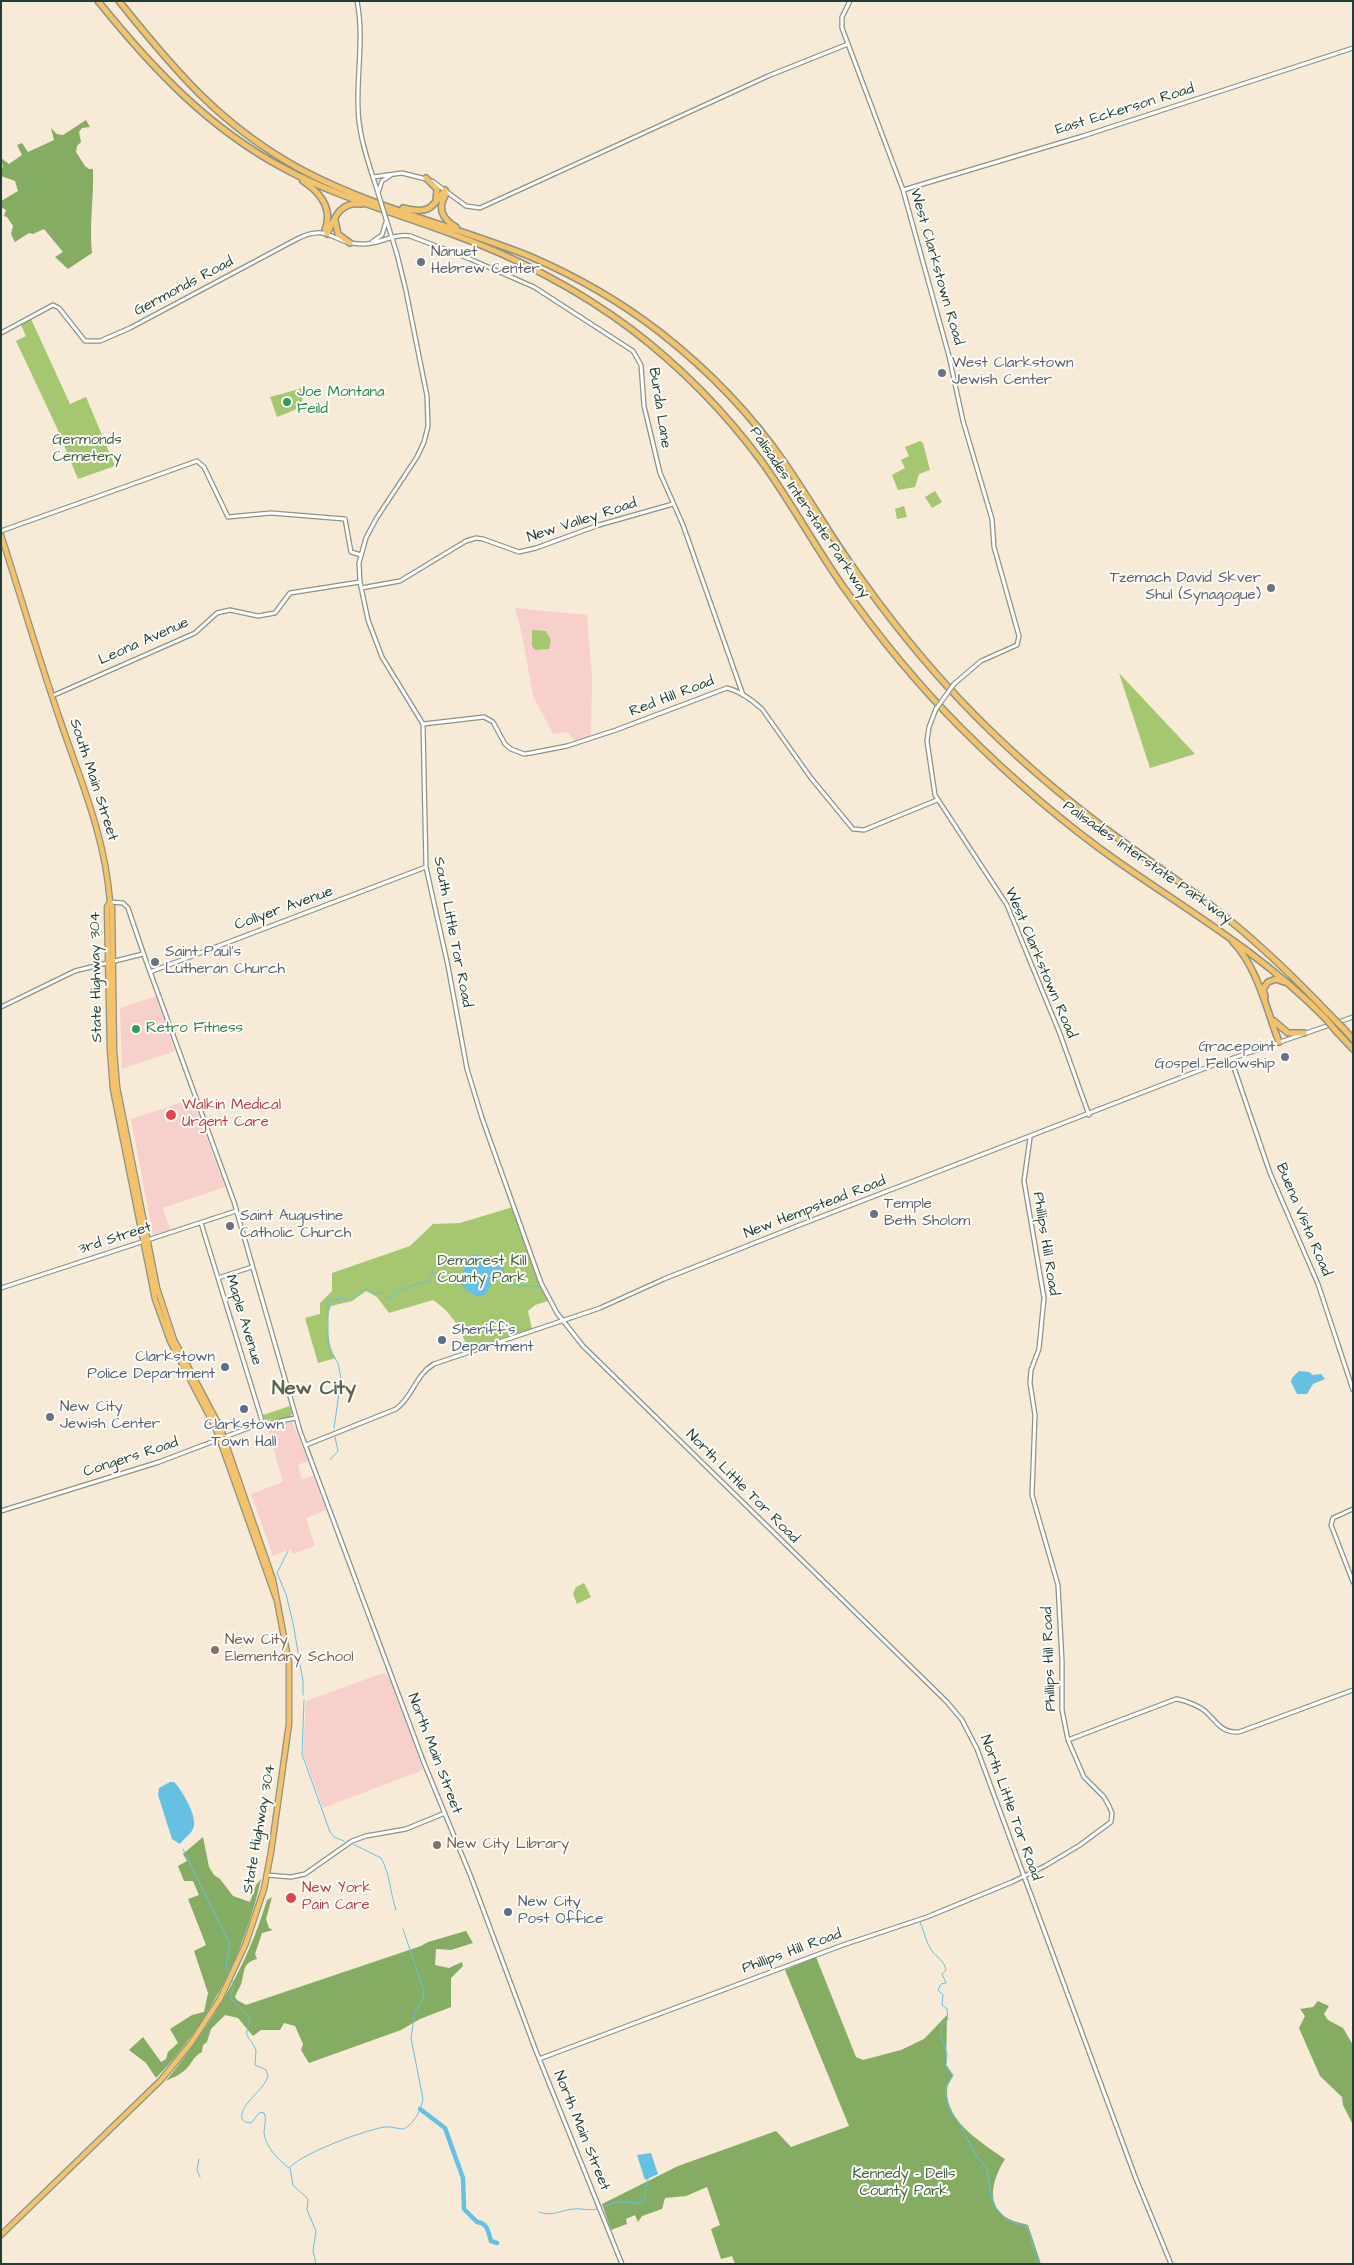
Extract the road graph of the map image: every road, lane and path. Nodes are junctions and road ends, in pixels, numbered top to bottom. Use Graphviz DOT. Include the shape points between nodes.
graph roads {
  1 [pos="98,1"];
  2 [pos="119,1"];
  3 [pos="357,1"];
  4 [pos="850,1"];
  5 [pos="848,44"];
  6 [pos="1353,48"];
  7 [pos="396,173"];
  8 [pos="293,174"];
  9 [pos="373,177"];
  10 [pos="426,178"];
  11 [pos="903,190"];
  12 [pos="447,191"];
  13 [pos="379,196"];
  14 [pos="367,198"];
  15 [pos="434,204"];
  16 [pos="390,212"];
  17 [pos="335,217"];
  18 [pos="386,219"];
  19 [pos="326,233"];
  20 [pos="392,238"];
  21 [pos="491,242"];
  22 [pos="350,243"];
  23 [pos="368,244"];
  24 [pos="1,333"];
  25 [pos="673,504"];
  26 [pos="1,531"];
  27 [pos="1,535"];
  28 [pos="361,555"];
  29 [pos="360,582"];
  30 [pos="361,588"];
  31 [pos="743,695"];
  32 [pos="52,696"];
  33 [pos="423,724"];
  34 [pos="937,800"];
  35 [pos="426,867"];
  36 [pos="110,902"];
  37 [pos="1208,921"];
  38 [pos="143,954"];
  39 [pos="111,962"];
  40 [pos="150,972"];
  41 [pos="1308,1002"];
  42 [pos="1,1007"];
  43 [pos="1353,1017"];
  44 [pos="1274,1021"];
  45 [pos="1304,1033"];
  46 [pos="1353,1039"];
  47 [pos="1280,1042"];
  48 [pos="1353,1049"];
  49 [pos="1231,1059"];
  50 [pos="1089,1115"];
  51 [pos="1030,1138"];
  52 [pos="236,1211"];
  53 [pos="201,1223"];
  54 [pos="145,1241"];
  55 [pos="252,1267"];
  56 [pos="218,1278"];
  57 [pos="1,1288"];
  58 [pos="563,1321"];
  59 [pos="1353,1390"];
  60 [pos="296,1418"];
  61 [pos="263,1424"];
  62 [pos="221,1438"];
  63 [pos="306,1445"];
  64 [pos="1353,1509"];
  65 [pos="1,1510"];
  66 [pos="1353,1582"];
  67 [pos="1353,1690"];
  68 [pos="1068,1740"];
  69 [pos="444,1813"];
  70 [pos="267,1875"];
  71 [pos="1024,1877"];
  72 [pos="539,2059"];
  73 [pos="1,2235"];
  74 [pos="622,2264"];
  75 [pos="1171,2264"];
  1 -- 8 [label="highway, Palisades Interstate Parkway" via="144,57 189,102 239,141"];
  2 -- 14 [label="highway, Palisades Interstate Parkway" via="180,75 233,124 293,165"];
  3 -- 9 [label="street" via="361,32 358,107"];
  4 -- 5 [label="street, West Clarkstown Road" via="841,23"];
  5 -- 11 [label="street, West Clarkstown Road"];
  5 -- 12 [label="street" via="761,79 480,208 466,206"];
  6 -- 11 [label="street, East Eckerson Road" via="1092,133"];
  7 -- 9 [label="street"];
  7 -- 10 [label="street"];
  7 -- 13 [label="street" via="382,181"];
  8 -- 16 [label="highway, Palisades Interstate Parkway"];
  8 -- 19 [label="highway" via="314,189 326,206"];
  9 -- 13 [label="street"];
  10 -- 12 [label="street"];
  10 -- 15 [label="highway" via="437,191"];
  11 -- 34 [label="street, West Clarkstown Road, bridge" via="950,356 963,421 992,519 994,547 1019,636 1017,645 982,661 954,684 936,709 927,741 932,786"];
  12 -- 15 [label="highway"];
  12 -- 21 [label="highway" via="441,207 446,220 456,228"];
  13 -- 18 [label="street, bridge"];
  14 -- 15 [label="highway" via="417,211 426,211"];
  14 -- 21 [label="highway, Palisades Interstate Parkway"];
  16 -- 17 [label="highway" via="352,204 341,208"];
  16 -- 37 [label="highway, Palisades Interstate Parkway" via="471,241 545,274 599,306 657,350 697,386 739,433 767,469 864,615 910,673 961,728 1007,773 1071,826"];
  17 -- 19 [label="highway"];
  17 -- 22 [label="highway" via="337,232"];
  18 -- 20 [label="street"];
  18 -- 23 [label="street" via="382,235"];
  19 -- 22 [label="street"];
  19 -- 24 [label="street, Germonds Road" via="304,235 104,340 84,340 54,305"];
  20 -- 23 [label="street"];
  20 -- 25 [label="street, Burda Lane" via="401,235 412,237 534,287 634,351 641,365 644,406 653,450"];
  20 -- 28 [label="street" via="427,396 428,426 422,450 376,519"];
  21 -- 46 [label="highway, Palisades Interstate Parkway, bridge" via="598,290 644,320 694,360 733,398 762,433 882,608 973,713 1075,805 1238,928 1287,971"];
  22 -- 23 [label="street"];
  25 -- 30 [label="street, New Valley Road" via="519,552 476,538 400,580"];
  25 -- 31 [label="street, Burda Lane"];
  26 -- 28 [label="street" via="197,461 204,466 228,517 271,513 345,519 351,552"];
  27 -- 32 [label="main road, South Main Street"];
  28 -- 29 [label="street"];
  29 -- 30 [label="street"];
  29 -- 32 [label="street, Leona Avenue" via="290,594 274,613 258,616 230,610 217,613 195,633"];
  30 -- 33 [label="street" via="368,620 382,657"];
  31 -- 33 [label="street, Red Hill Road" via="734,690 721,690 616,730 566,746 524,754 505,744 493,722 484,717"];
  31 -- 34 [label="street, Red Hill Road" via="762,709 853,830 864,830"];
  32 -- 36 [label="main road, South Main Street" via="97,824"];
  33 -- 35 [label="street, South Little Tor Road"];
  34 -- 50 [label="street, West Clarkstown Road" via="1007,905"];
  35 -- 40 [label="street, Collyer Avenue"];
  35 -- 58 [label="street, South Little Tor Road" via="471,1083 541,1283"];
  36 -- 38 [label="street" via="127,906"];
  36 -- 39 [label="main road, State Highway 304" via="107,907"];
  37 -- 41 [label="highway, Palisades Interstate Parkway" via="1260,959"];
  37 -- 47 [label="highway" via="1248,960"];
  38 -- 39 [label="street"];
  38 -- 40 [label="street"];
  39 -- 42 [label="street" via="75,971"];
  39 -- 54 [label="main road, State Highway 304" via="113,1089"];
  40 -- 52 [label="street"];
  41 -- 44 [label="highway" via="1280,980 1269,980 1263,992"];
  41 -- 48 [label="highway, Palisades Interstate Parkway, bridge"];
  43 -- 45 [label="street, New Hempstead Road"];
  44 -- 45 [label="highway" via="1288,1033"];
  44 -- 47 [label="highway"];
  45 -- 47 [label="street, New Hempstead Road"];
  47 -- 49 [label="street, New Hempstead Road"];
  49 -- 50 [label="street, New Hempstead Road"];
  49 -- 59 [label="street, Buena Vista Road" via="1270,1173 1318,1284"];
  50 -- 51 [label="street, New Hempstead Road"];
  51 -- 58 [label="street, New Hempstead Road" via="797,1226"];
  51 -- 68 [label="street, Phillips Hill Road" via="1024,1181 1044,1298 1039,1349 1030,1383 1036,1430 1031,1487 1036,1515 1058,1585 1062,1710"];
  52 -- 53 [label="street, 3rd Street"];
  52 -- 55 [label="street"];
  53 -- 54 [label="street, 3rd Street"];
  53 -- 56 [label="street, Maple Avenue"];
  54 -- 57 [label="street, 3rd Street"];
  54 -- 62 [label="main road, State Highway 304" via="168,1327 211,1407"];
  55 -- 56 [label="street"];
  55 -- 60 [label="street"];
  56 -- 61 [label="street, Maple Avenue"];
  58 -- 63 [label="street, New Hempstead Road" via="434,1364 421,1374 405,1401 396,1409"];
  58 -- 71 [label="street, North Little Tor Road" via="599,1363 955,1711 978,1749"];
  60 -- 61 [label="street, Congers Road"];
  60 -- 63 [label="street, North Main Street"];
  61 -- 62 [label="street, Congers Road"];
  62 -- 65 [label="street, Congers Road" via="159,1462"];
  62 -- 70 [label="main road, State Highway 304" via="272,1574 288,1654 290,1708"];
  63 -- 69 [label="street, North Main Street"];
  64 -- 66 [label="street" via="1333,1518 1331,1525"];
  67 -- 68 [label="street" via="1233,1733 1219,1727 1205,1711 1176,1699"];
  68 -- 71 [label="street, Phillips Hill Road" via="1084,1777 1104,1797 1113,1818 1080,1845"];
  69 -- 70 [label="street" via="406,1830 352,1841 305,1874 291,1877"];
  69 -- 72 [label="street, North Main Street"];
  70 -- 73 [label="main road, State Highway 304" via="254,1922 229,1982 199,2032 161,2080"];
  71 -- 72 [label="street, Phillips Hill Road" via="927,1917 843,1945"];
  71 -- 75 [label="street, North Little Tor Road" via="1141,2193"];
  72 -- 74 [label="street, North Main Street"];
}
